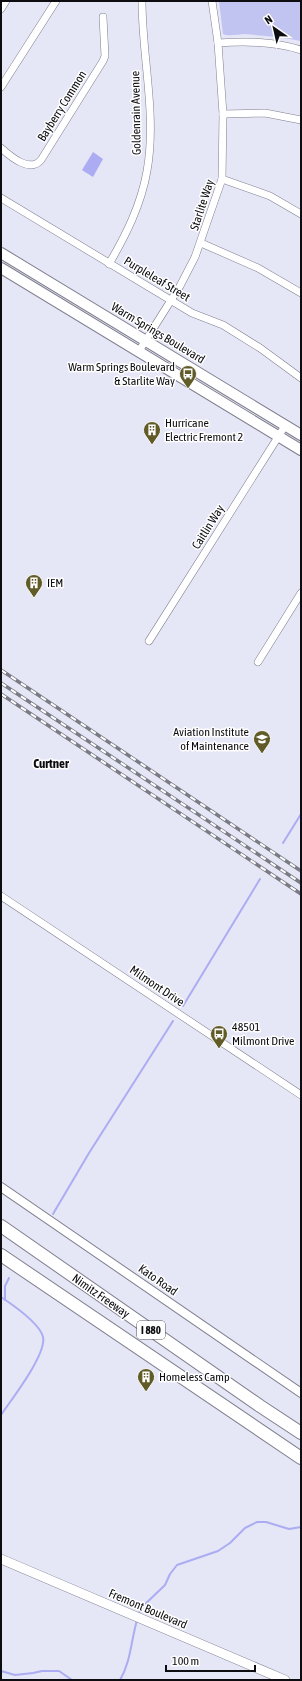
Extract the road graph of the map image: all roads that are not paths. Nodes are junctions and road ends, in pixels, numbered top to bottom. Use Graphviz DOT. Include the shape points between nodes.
graph roads {
  1 [pos="6,1"];
  2 [pos="56,1"];
  3 [pos="142,1"];
  4 [pos="212,1"];
  5 [pos="1,9"];
  6 [pos="103,17"];
  7 [pos="218,42"];
  8 [pos="301,50"];
  9 [pos="2,83"];
  10 [pos="223,114"];
  11 [pos="301,120"];
  12 [pos="1,148"];
  13 [pos="222,179"];
  14 [pos="1,198"];
  15 [pos="301,214"];
  16 [pos="201,243"];
  17 [pos="1,253"];
  18 [pos="109,264"];
  19 [pos="1,268"];
  20 [pos="301,293"];
  21 [pos="170,301"];
  22 [pos="146,340"];
  23 [pos="139,351"];
  24 [pos="301,378"];
  25 [pos="285,426"];
  26 [pos="301,435"];
  27 [pos="279,436"];
  28 [pos="301,450"];
  29 [pos="301,593"];
  30 [pos="149,640"];
  31 [pos="258,662"];
  32 [pos="1,896"];
  33 [pos="301,1096"];
  34 [pos="1,1186"];
  35 [pos="1,1226"];
  36 [pos="1,1255"];
  37 [pos="301,1393"];
  38 [pos="301,1433"];
  39 [pos="301,1458"];
  40 [pos="1,1559"];
  41 [pos="286,1680"];
  1 -- 5 [label="street"];
  2 -- 9 [label="street"];
  3 -- 18 [label="street, Goldenrain Avenue" via="150,108 148,170 133,219"];
  4 -- 7 [label="street, Starlite Way"];
  6 -- 12 [label="street, Bayberry Common" via="105,56 39,162 36,165 29,165"];
  7 -- 8 [label="street" via="267,43"];
  7 -- 10 [label="street, Starlite Way"];
  10 -- 11 [label="street" via="265,113"];
  10 -- 13 [label="street, Starlite Way"];
  13 -- 15 [label="street" via="270,196"];
  13 -- 16 [label="street, Starlite Way"];
  14 -- 18 [label="street, Purpleleaf Street"];
  16 -- 20 [label="street" via="258,268"];
  16 -- 21 [label="street, Starlite Way"];
  17 -- 22 [label="main road, Warm Springs Boulevard"];
  18 -- 21 [label="street, Purpleleaf Street"];
  19 -- 23 [label="main road, Warm Springs Boulevard"];
  21 -- 22 [label="street, Starlite Way"];
  21 -- 24 [label="street, Purpleleaf Street" via="223,325"];
  22 -- 23 [label="street, Starlite Way"];
  22 -- 25 [label="main road, Warm Springs Boulevard"];
  23 -- 27 [label="main road, Warm Springs Boulevard"];
  25 -- 26 [label="main road, Warm Springs Boulevard"];
  25 -- 27 [label="street, Caitlin Way"];
  27 -- 28 [label="main road, Warm Springs Boulevard"];
  27 -- 30 [label="street, Caitlin Way"];
  29 -- 31 [label="street"];
  32 -- 33 [label="street, Milmont Drive"];
  34 -- 37 [label="street, Kato Road"];
  35 -- 38 [label="highway, Nimitz Freeway / I 880"];
  36 -- 39 [label="highway, Nimitz Freeway / I 880"];
  40 -- 41 [label="main road, Fremont Boulevard"];
}
